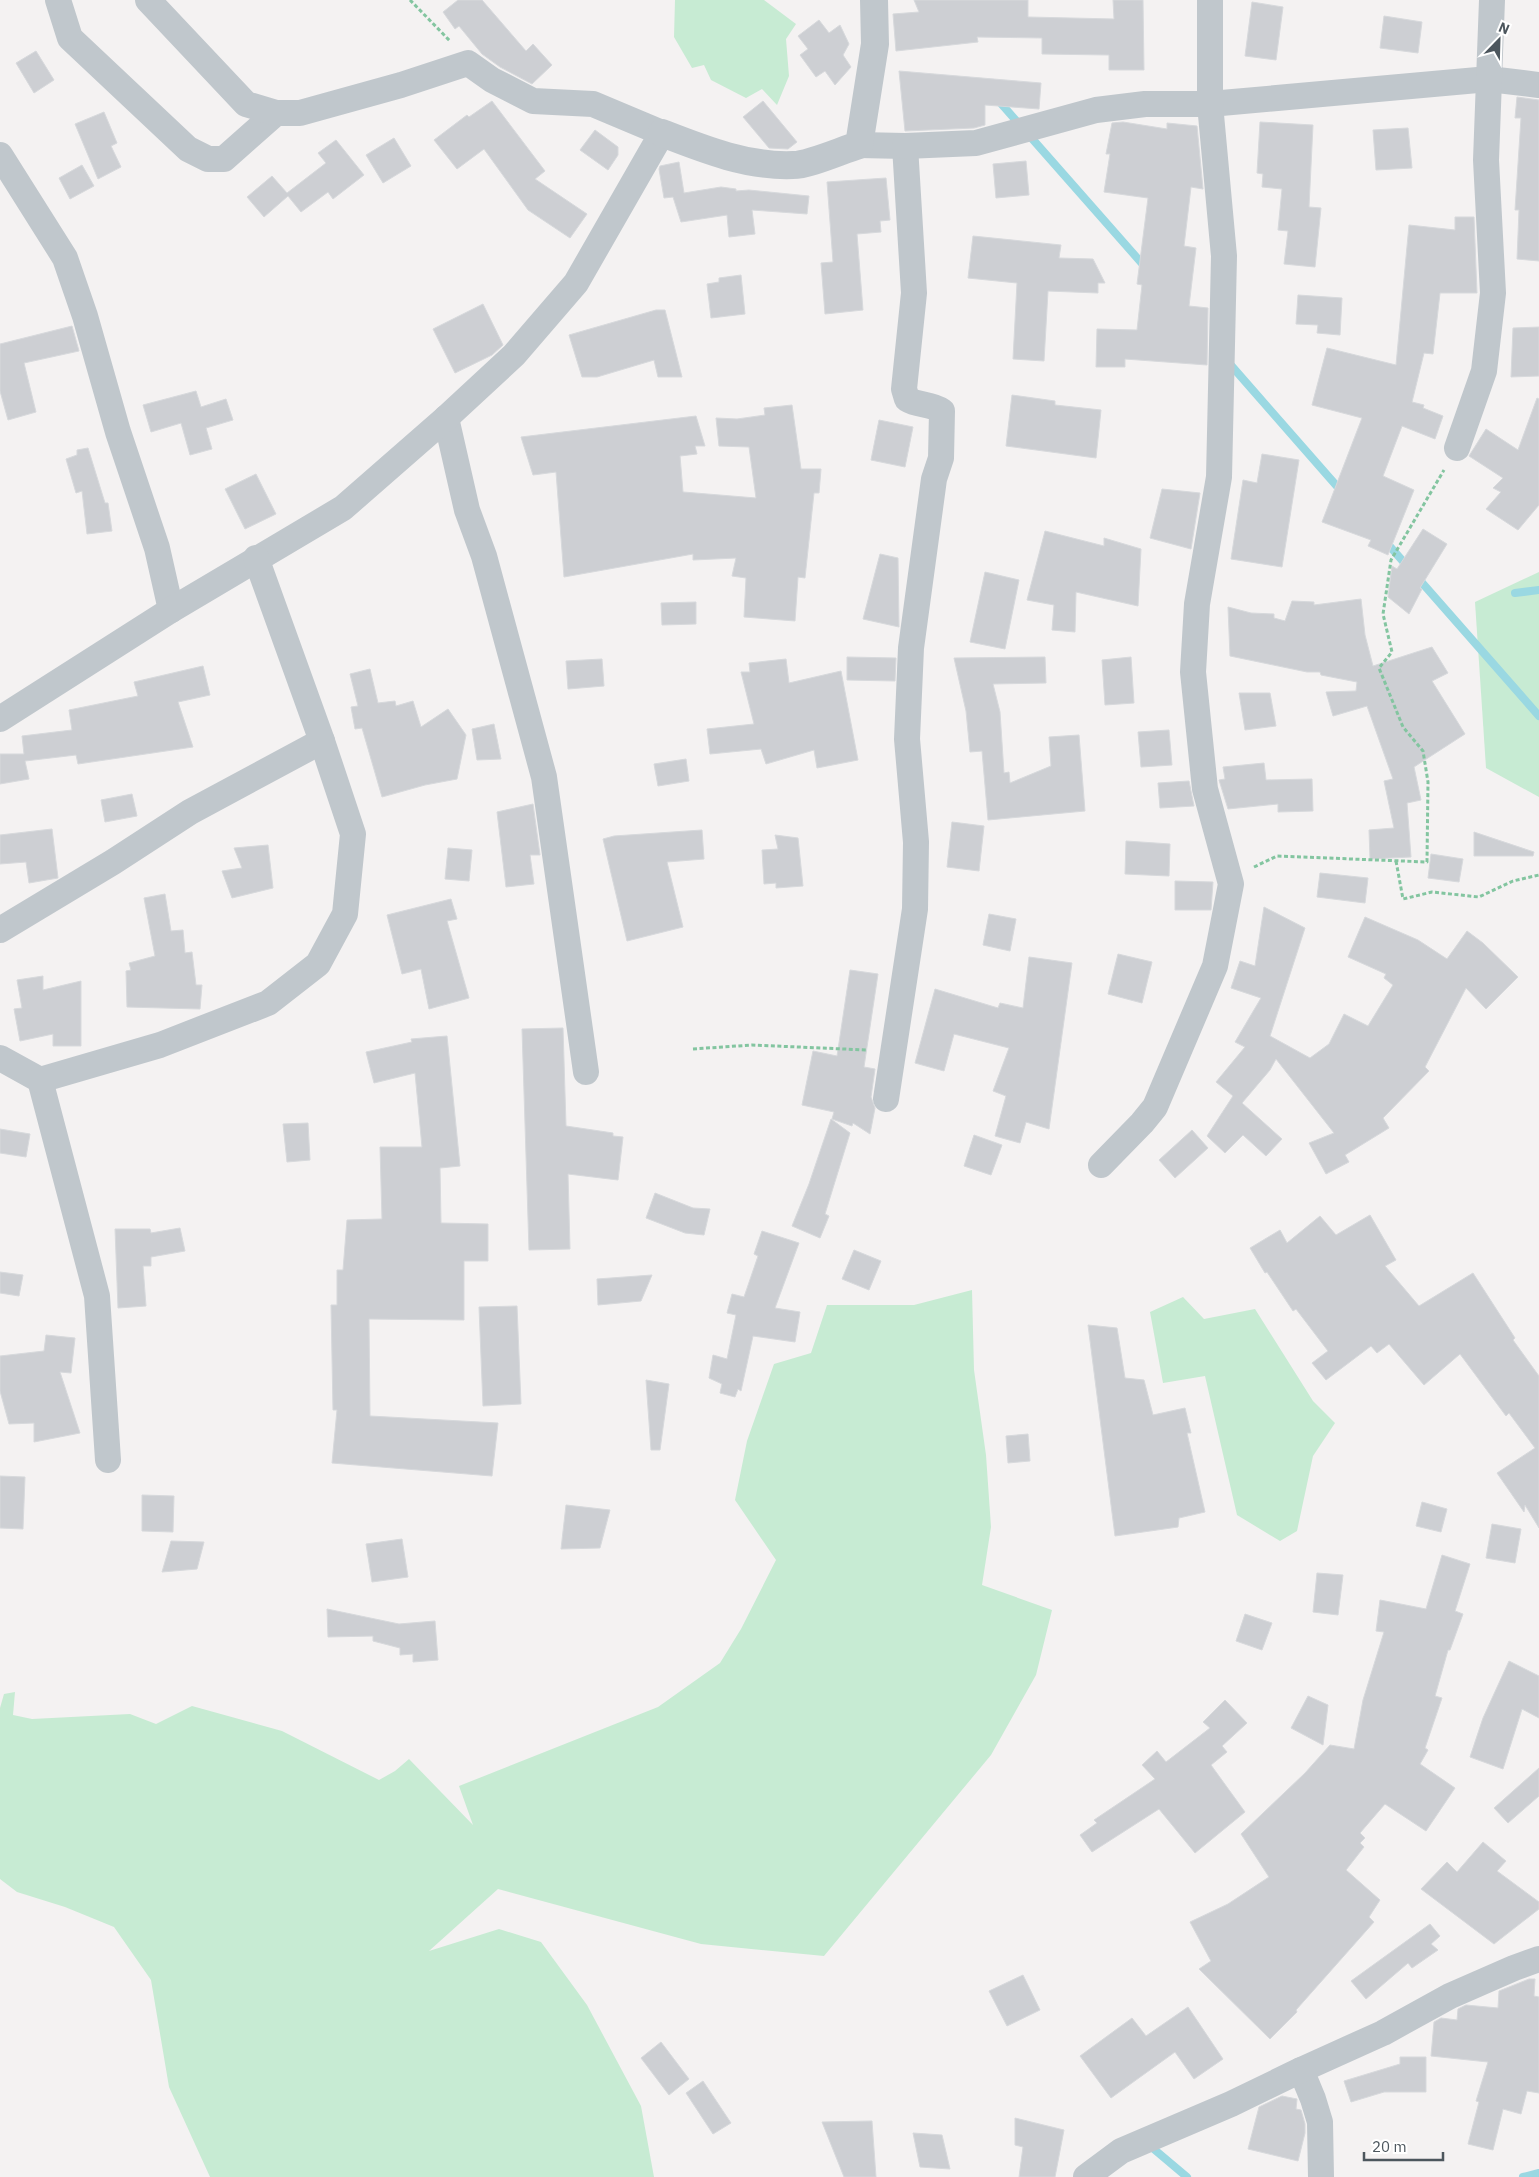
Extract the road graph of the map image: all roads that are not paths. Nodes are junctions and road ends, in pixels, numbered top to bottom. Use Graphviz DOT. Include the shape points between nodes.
graph roads {
  1 [pos="58,0"];
  2 [pos="148,0"];
  3 [pos="874,0"];
  4 [pos="1210,0"];
  5 [pos="1492,0"];
  6 [pos="1489,79"];
  7 [pos="1539,85"];
  8 [pos="1210,104"];
  9 [pos="276,113"];
  10 [pos="662,133"];
  11 [pos="859,145"];
  12 [pos="906,146"];
  13 [pos="0,155"];
  14 [pos="446,418"];
  15 [pos="1457,448"];
  16 [pos="256,558"];
  17 [pos="171,610"];
  18 [pos="0,719"];
  19 [pos="322,741"];
  20 [pos="0,930"];
  21 [pos="0,1058"];
  22 [pos="586,1072"];
  23 [pos="40,1080"];
  24 [pos="886,1099"];
  25 [pos="1101,1165"];
  26 [pos="108,1460"];
  27 [pos="1539,1959"];
  28 [pos="1300,2070"];
  29 [pos="1086,2177"];
  30 [pos="1321,2177"];
  1 -- 9 [label="street" via="70,38 188,149 208,159 224,159"];
  2 -- 9 [label="street" via="246,104"];
  3 -- 11 [label="street" via="875,44"];
  4 -- 8 [label="street"];
  5 -- 6 [label="street"];
  6 -- 7 [label="street"];
  6 -- 8 [label="street"];
  6 -- 15 [label="street" via="1486,160 1493,293 1484,371"];
  8 -- 12 [label="street" via="1145,104 1096,110 976,143"];
  8 -- 25 [label="street" via="1224,256 1219,477 1197,604 1193,672 1205,790 1231,884 1215,966 1155,1107"];
  9 -- 10 [label="street" via="308,111 468,63 533,102 593,104"];
  10 -- 11 [label="street" via="751,162 794,165"];
  10 -- 14 [label="street" via="576,283 514,355"];
  11 -- 12 [label="street"];
  12 -- 24 [label="street" via="914,293 904,389 912,403 934,406 942,411 941,458 934,479 911,648 907,739 916,842 915,909"];
  13 -- 17 [label="street" via="65,258 157,548"];
  14 -- 16 [label="street" via="343,508"];
  14 -- 22 [label="street" via="467,510 484,556 544,777"];
  16 -- 17 [label="street"];
  16 -- 19 [label="street"];
  17 -- 18 [label="street"];
  19 -- 20 [label="street" via="190,812"];
  19 -- 23 [label="street" via="353,834 345,914 318,964 268,1003 160,1045"];
  21 -- 23 [label="street"];
  23 -- 26 [label="street" via="97,1296"];
  27 -- 28 [label="street" via="1450,1996 1383,2033"];
  28 -- 29 [label="street" via="1232,2104 1121,2151"];
  28 -- 30 [label="street" via="1320,2122"];
}
